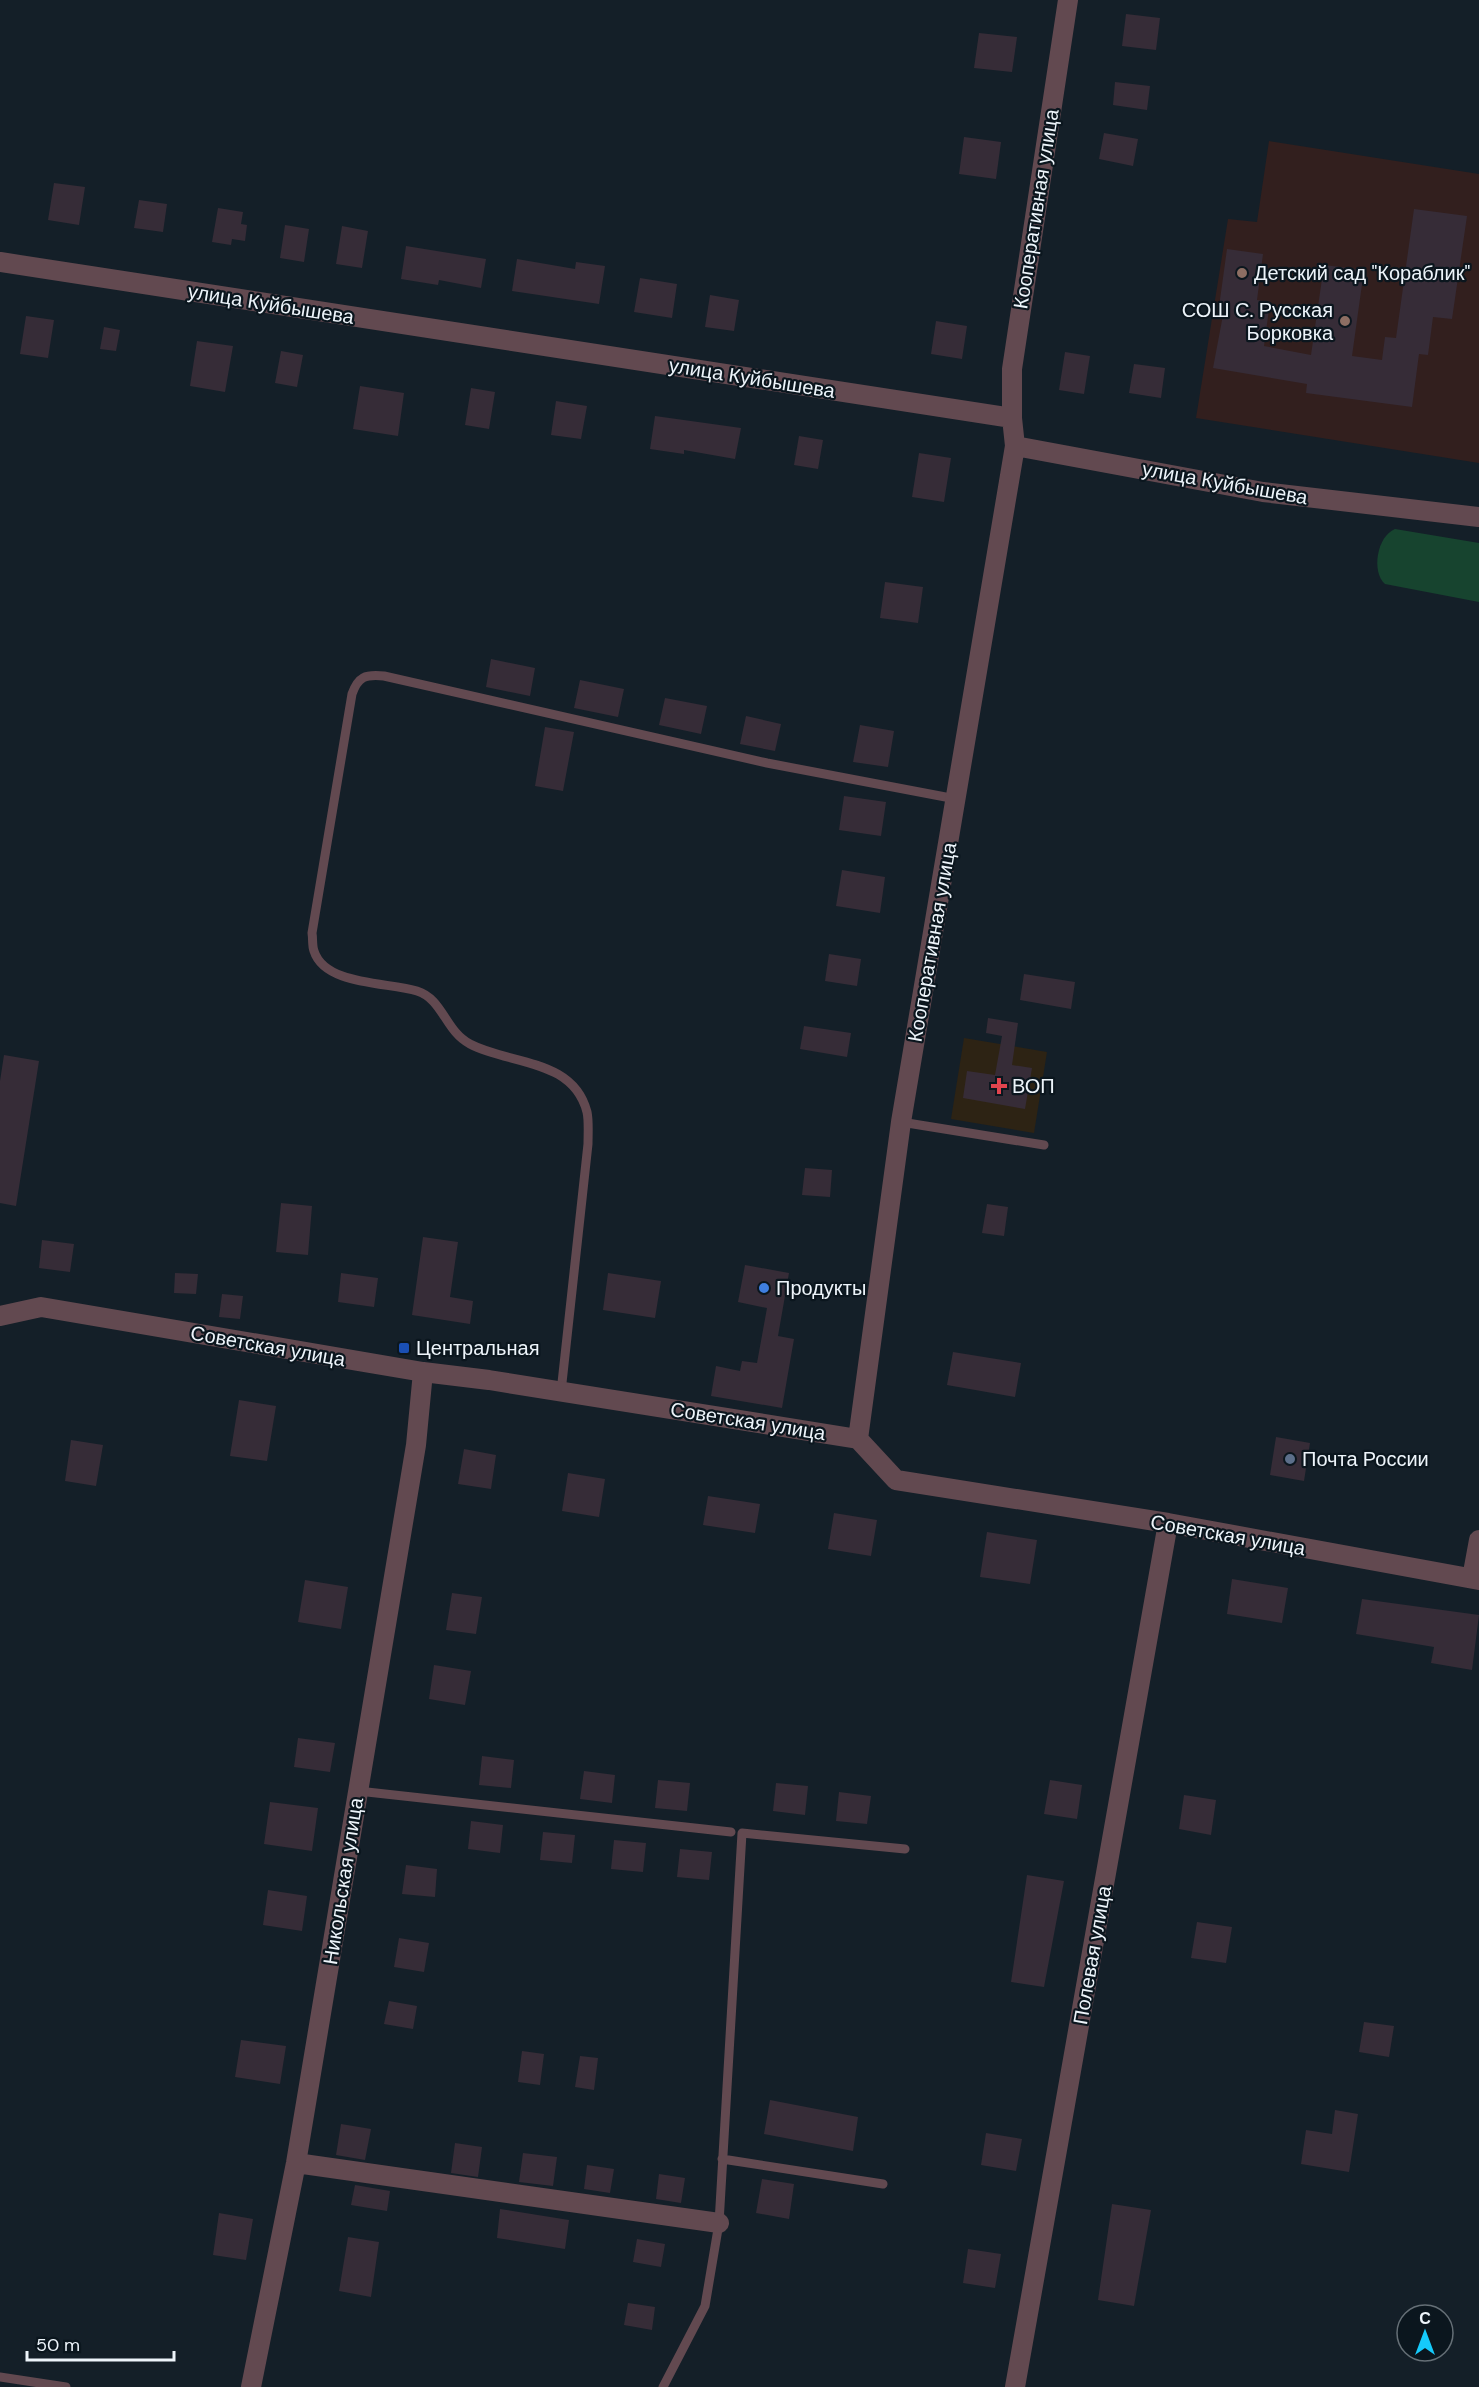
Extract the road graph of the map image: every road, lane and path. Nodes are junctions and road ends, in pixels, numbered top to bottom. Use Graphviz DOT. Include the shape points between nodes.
graph roads {
  1 [pos="1068,0"];
  2 [pos="0,262"];
  3 [pos="1012,418"];
  4 [pos="1015,446"];
  5 [pos="1479,517"];
  6 [pos="956,799"];
  7 [pos="901,1122"];
  8 [pos="1044,1145"];
  9 [pos="0,1316"];
  10 [pos="423,1372"];
  11 [pos="561,1392"];
  12 [pos="858,1439"];
  13 [pos="1168,1523"];
  14 [pos="1479,1540"];
  15 [pos="1475,1579"];
  16 [pos="358,1791"];
  17 [pos="730,1832"];
  18 [pos="905,1849"];
  19 [pos="722,2159"];
  20 [pos="296,2163"];
  21 [pos="883,2184"];
  22 [pos="719,2223"];
  23 [pos="0,2377"];
  24 [pos="66,2387"];
  25 [pos="251,2387"];
  26 [pos="663,2387"];
  27 [pos="1015,2387"];
  1 -- 3 [label="street, Кооперативная улица" via="1012,369"];
  2 -- 3 [label="street, улица Куйбышева"];
  3 -- 4 [label="street"];
  4 -- 5 [label="street, улица Куйбышева" via="1263,492"];
  4 -- 6 [label="street, Кооперативная улица"];
  6 -- 7 [label="street, Кооперативная улица"];
  6 -- 11 [label="lane" via="767,763 384,676 368,675 357,681 312,933 314,953 329,971 417,991 434,999 453,1032 471,1044 549,1068 574,1085 587,1112 588,1144"];
  7 -- 8 [label="lane"];
  7 -- 12 [label="street, Кооперативная улица"];
  9 -- 10 [label="street, Советская улица" via="41,1307"];
  10 -- 11 [label="street, Советская улица"];
  10 -- 16 [label="street, Никольская улица" via="416,1445"];
  11 -- 12 [label="street, Советская улица"];
  12 -- 13 [label="street, Советская улица" via="896,1480"];
  13 -- 15 [label="street, Советская улица"];
  13 -- 27 [label="street, Полевая улица"];
  14 -- 15 [label="street"];
  16 -- 17 [label="lane"];
  16 -- 20 [label="street, Никольская улица"];
  18 -- 19 [label="lane" via="742,1833"];
  19 -- 21 [label="lane"];
  19 -- 22 [label="lane"];
  20 -- 22 [label="street"];
  20 -- 25 [label="street, Никольская улица"];
  22 -- 26 [label="lane" via="705,2306"];
  23 -- 24 [label="lane"];
}
